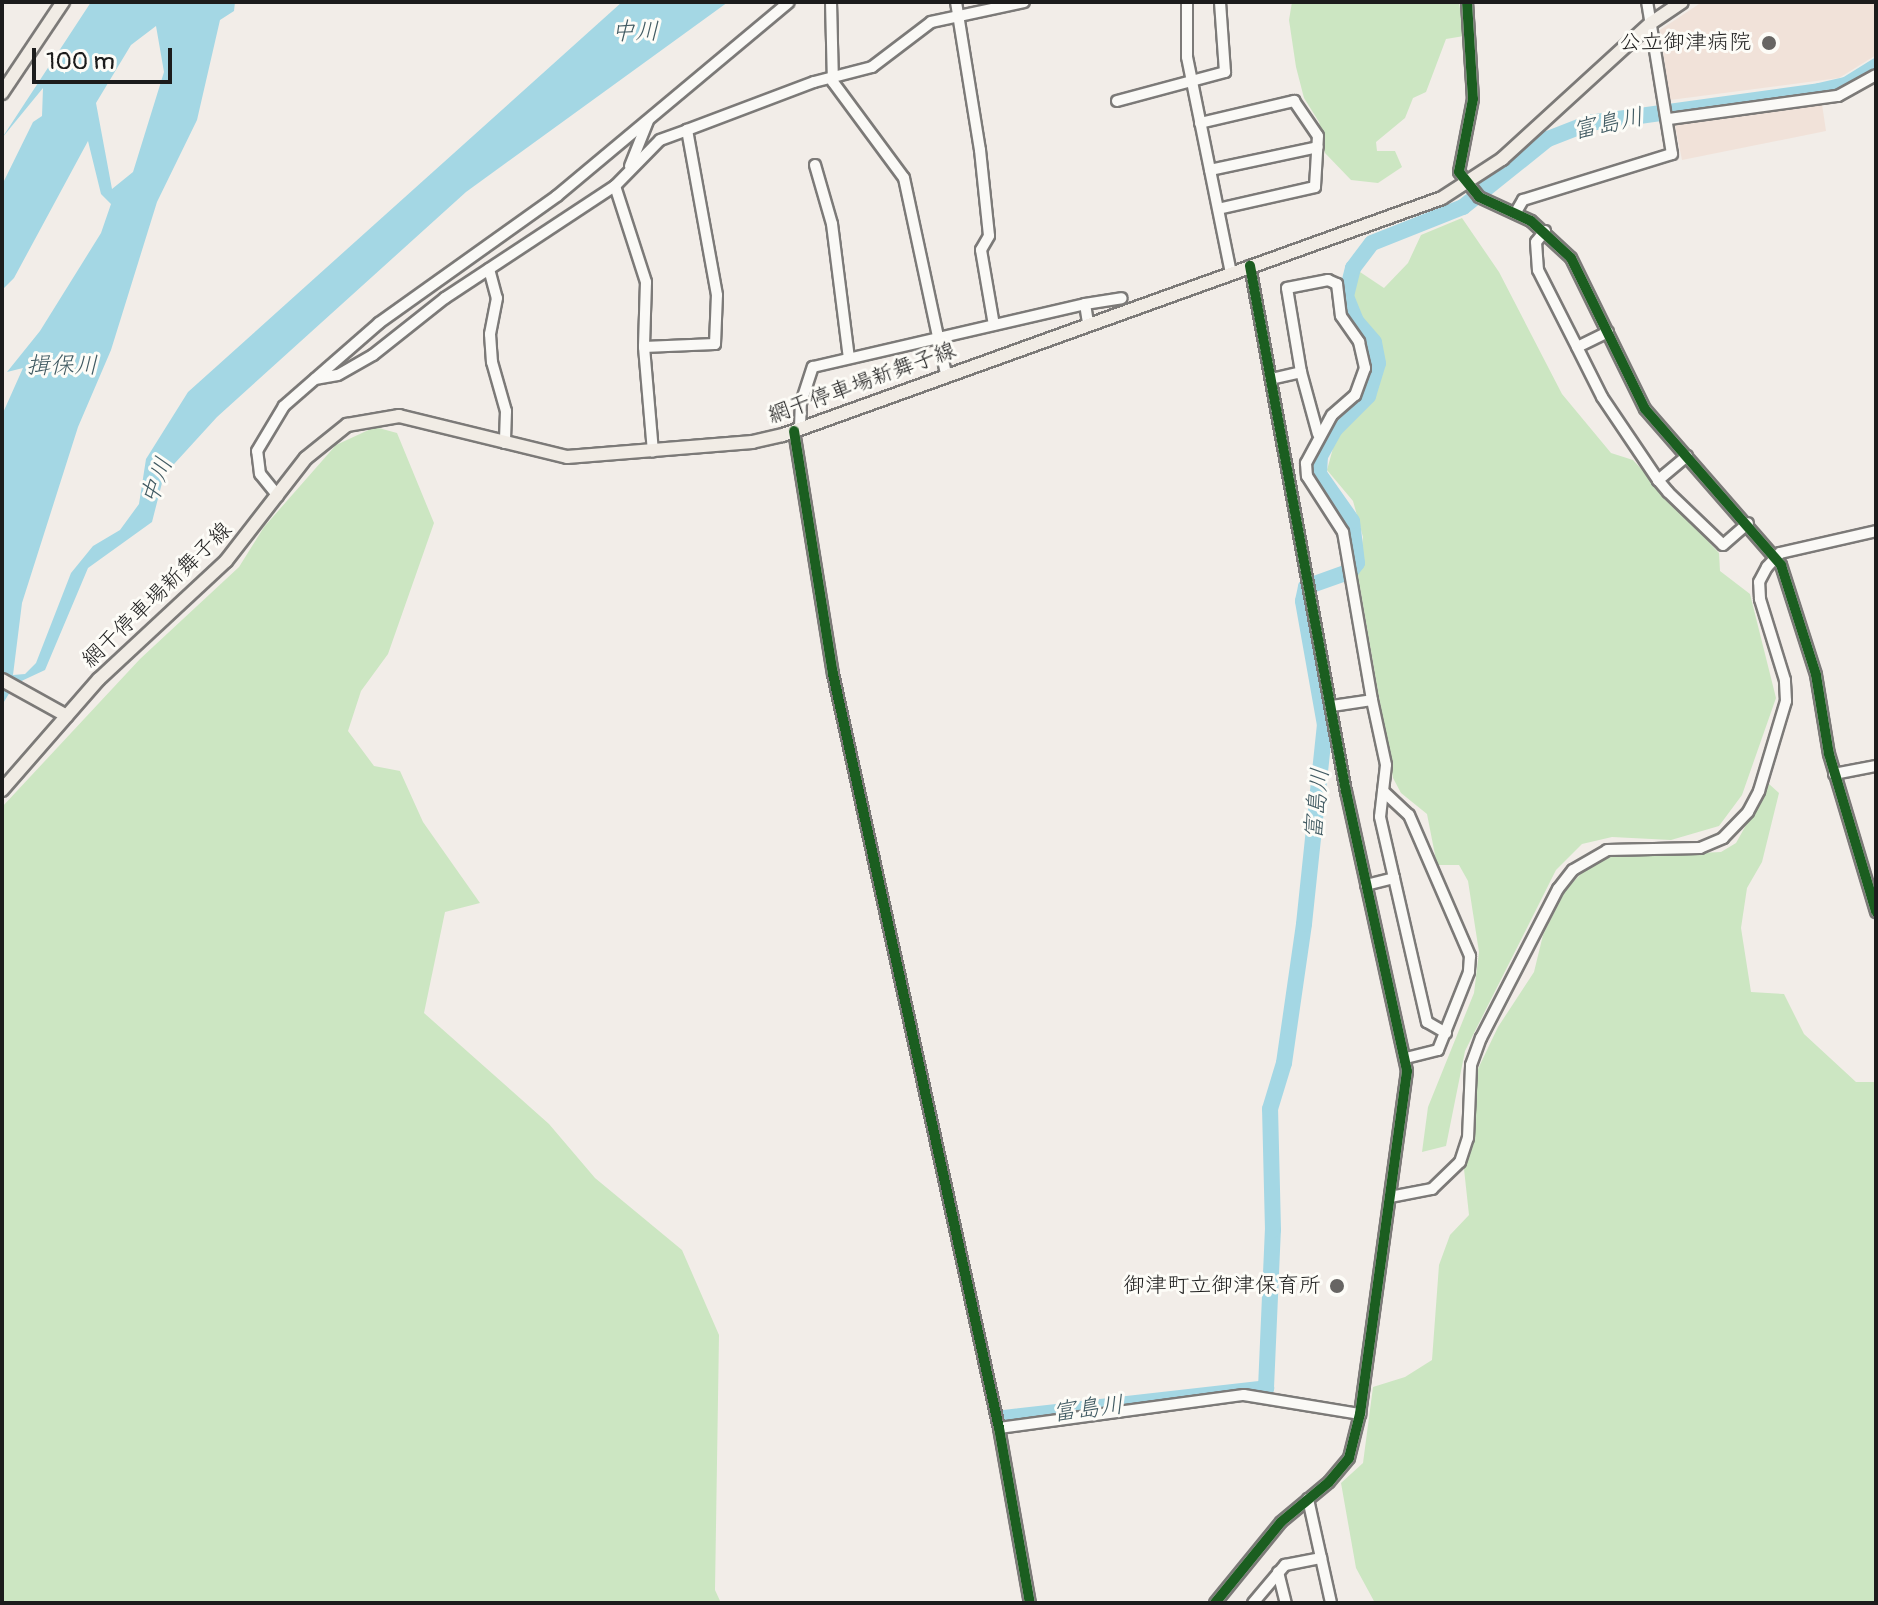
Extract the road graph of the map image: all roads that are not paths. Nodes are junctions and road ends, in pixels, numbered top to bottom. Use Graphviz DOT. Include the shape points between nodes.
graph roads {
  1 [pos="63,2"];
  2 [pos="789,2"];
  3 [pos="831,2"];
  4 [pos="956,2"];
  5 [pos="1024,2"];
  6 [pos="1187,2"];
  7 [pos="1220,2"];
  8 [pos="1467,2"];
  9 [pos="1647,2"];
  10 [pos="1682,2"];
  11 [pos="960,14"];
  12 [pos="1651,23"];
  13 [pos="1876,75"];
  14 [pos="833,78"];
  15 [pos="1190,80"];
  16 [pos="2,93"];
  17 [pos="1117,101"];
  18 [pos="1668,112"];
  19 [pos="648,121"];
  20 [pos="1200,123"];
  21 [pos="687,130"];
  22 [pos="1318,147"];
  23 [pos="815,165"];
  24 [pos="1210,170"];
  25 [pos="629,171"];
  26 [pos="615,186"];
  27 [pos="1471,188"];
  28 [pos="1218,209"];
  29 [pos="1516,212"];
  30 [pos="1545,231"];
  31 [pos="1250,266"];
  32 [pos="489,269"];
  33 [pos="1231,273"];
  34 [pos="1122,298"];
  35 [pos="1085,304"];
  36 [pos="1088,324"];
  37 [pos="994,325"];
  38 [pos="1608,332"];
  39 [pos="938,335"];
  40 [pos="644,347"];
  41 [pos="1577,347"];
  42 [pos="849,358"];
  43 [pos="1301,372"];
  44 [pos="946,374"];
  45 [pos="314,379"];
  46 [pos="1271,379"];
  47 [pos="797,430"];
  48 [pos="1318,434"];
  49 [pos="505,443"];
  50 [pos="653,452"];
  51 [pos="1687,456"];
  52 [pos="1658,480"];
  53 [pos="278,496"];
  54 [pos="1748,523"];
  55 [pos="1876,531"];
  56 [pos="1776,556"];
  57 [pos="2,680"];
  58 [pos="1372,700"];
  59 [pos="1332,706"];
  60 [pos="62,712"];
  61 [pos="1876,766"];
  62 [pos="1834,774"];
  63 [pos="2,790"];
  64 [pos="1383,791"];
  65 [pos="1394,878"];
  66 [pos="1366,885"];
  67 [pos="1876,912"];
  68 [pos="1446,1033"];
  69 [pos="1406,1058"];
  70 [pos="1390,1197"];
  71 [pos="1360,1414"];
  72 [pos="999,1428"];
  73 [pos="1308,1499"];
  74 [pos="1321,1558"];
  75 [pos="1278,1572"];
  76 [pos="1030,1603"];
  77 [pos="1215,1603"];
  78 [pos="1253,1603"];
  79 [pos="1286,1603"];
  80 [pos="1331,1603"];
  1 -- 16 [label="main road"];
  2 -- 19 [label="street"];
  3 -- 14 [label="street"];
  4 -- 11 [label="street"];
  5 -- 11 [label="street"];
  6 -- 15 [label="street"];
  7 -- 15 [label="street" via="1225,72"];
  8 -- 27 [label="street" via="1473,99 1459,167"];
  9 -- 12 [label="street"];
  10 -- 12 [label="main road, 網干停車場新舞子線"];
  11 -- 14 [label="street" via="919,28 872,67"];
  11 -- 37 [label="street" via="985,186 989,236 981,250"];
  12 -- 18 [label="street"];
  12 -- 27 [label="main road, 網干停車場新舞子線"];
  13 -- 18 [label="street" via="1830,97"];
  14 -- 21 [label="street"];
  14 -- 39 [label="street" via="837,91 904,178"];
  15 -- 17 [label="street"];
  15 -- 20 [label="street"];
  18 -- 29 [label="street" via="1672,154 1523,200"];
  19 -- 25 [label="street"];
  19 -- 45 [label="street" via="557,196 379,323"];
  20 -- 22 [label="street" via="1294,101 1313,123"];
  20 -- 24 [label="street"];
  21 -- 25 [label="street" via="660,140"];
  21 -- 40 [label="street" via="717,295 715,344"];
  22 -- 24 [label="street"];
  22 -- 28 [label="street" via="1315,187"];
  23 -- 42 [label="street" via="832,224"];
  24 -- 28 [label="street"];
  25 -- 26 [label="street"];
  26 -- 32 [label="street"];
  26 -- 40 [label="street" via="646,282"];
  27 -- 29 [label="street"];
  27 -- 31 [label="main road, 網干停車場新舞子線"];
  28 -- 33 [label="street"];
  29 -- 30 [label="street"];
  30 -- 38 [label="street" via="1571,258"];
  30 -- 41 [label="street" via="1536,242 1538,270"];
  31 -- 33 [label="main road, 網干停車場新舞子線"];
  31 -- 46 [label="street"];
  32 -- 45 [label="street" via="373,355 338,375"];
  32 -- 49 [label="street" via="497,298 490,334 492,362 506,411"];
  33 -- 36 [label="main road, 網干停車場新舞子線"];
  34 -- 35 [label="street"];
  35 -- 36 [label="street"];
  35 -- 37 [label="street"];
  36 -- 44 [label="main road, 網干停車場新舞子線"];
  37 -- 39 [label="street"];
  38 -- 41 [label="street"];
  38 -- 51 [label="street" via="1640,401"];
  39 -- 42 [label="street"];
  39 -- 44 [label="street"];
  40 -- 50 [label="street"];
  41 -- 52 [label="street" via="1602,397"];
  42 -- 47 [label="street" via="809,371"];
  43 -- 46 [label="street"];
  43 -- 48 [label="street"];
  43 -- 48 [label="street" via="1287,288 1328,280 1337,284 1341,316 1359,342 1365,368 1355,395"];
  44 -- 47 [label="main road, 網干停車場新舞子線"];
  45 -- 53 [label="street" via="276,415 257,451 260,474"];
  46 -- 59 [label="street"];
  47 -- 50 [label="main road, 網干停車場新舞子線" via="752,442"];
  47 -- 72 [label="street" via="833,674"];
  48 -- 58 [label="street" via="1306,463 1307,476 1343,532"];
  49 -- 50 [label="main road, 網干停車場新舞子線" via="567,457"];
  49 -- 53 [label="main road, 網干停車場新舞子線" via="399,416 363,419 328,438"];
  51 -- 52 [label="street"];
  51 -- 54 [label="street"];
  52 -- 54 [label="street" via="1723,545"];
  53 -- 60 [label="main road, 網干停車場新舞子線" via="226,561"];
  54 -- 56 [label="street"];
  55 -- 56 [label="street"];
  56 -- 62 [label="street" via="1816,675"];
  56 -- 70 [label="street" via="1759,590 1786,701 1748,812 1723,838 1700,848 1607,850 1573,870 1558,889 1481,1038 1471,1065 1468,1138 1460,1162 1432,1189"];
  57 -- 60 [label="main road"];
  58 -- 59 [label="street"];
  58 -- 64 [label="street" via="1386,765"];
  59 -- 66 [label="street"];
  60 -- 63 [label="main road, 網干停車場新舞子線"];
  61 -- 62 [label="street"];
  62 -- 67 [label="street"];
  64 -- 65 [label="street" via="1379,809"];
  64 -- 68 [label="street" via="1409,815 1467,941 1469,972"];
  65 -- 66 [label="street"];
  65 -- 68 [label="street" via="1427,1022"];
  66 -- 69 [label="street"];
  68 -- 69 [label="street" via="1432,1054"];
  69 -- 70 [label="street"];
  70 -- 71 [label="street"];
  71 -- 72 [label="street" via="1244,1395"];
  71 -- 73 [label="street" via="1349,1458"];
  72 -- 76 [label="street"];
  73 -- 74 [label="street"];
  73 -- 77 [label="street" via="1281,1522"];
  74 -- 75 [label="street" via="1285,1565"];
  74 -- 80 [label="street"];
  75 -- 78 [label="street"];
  75 -- 79 [label="street"];
}
